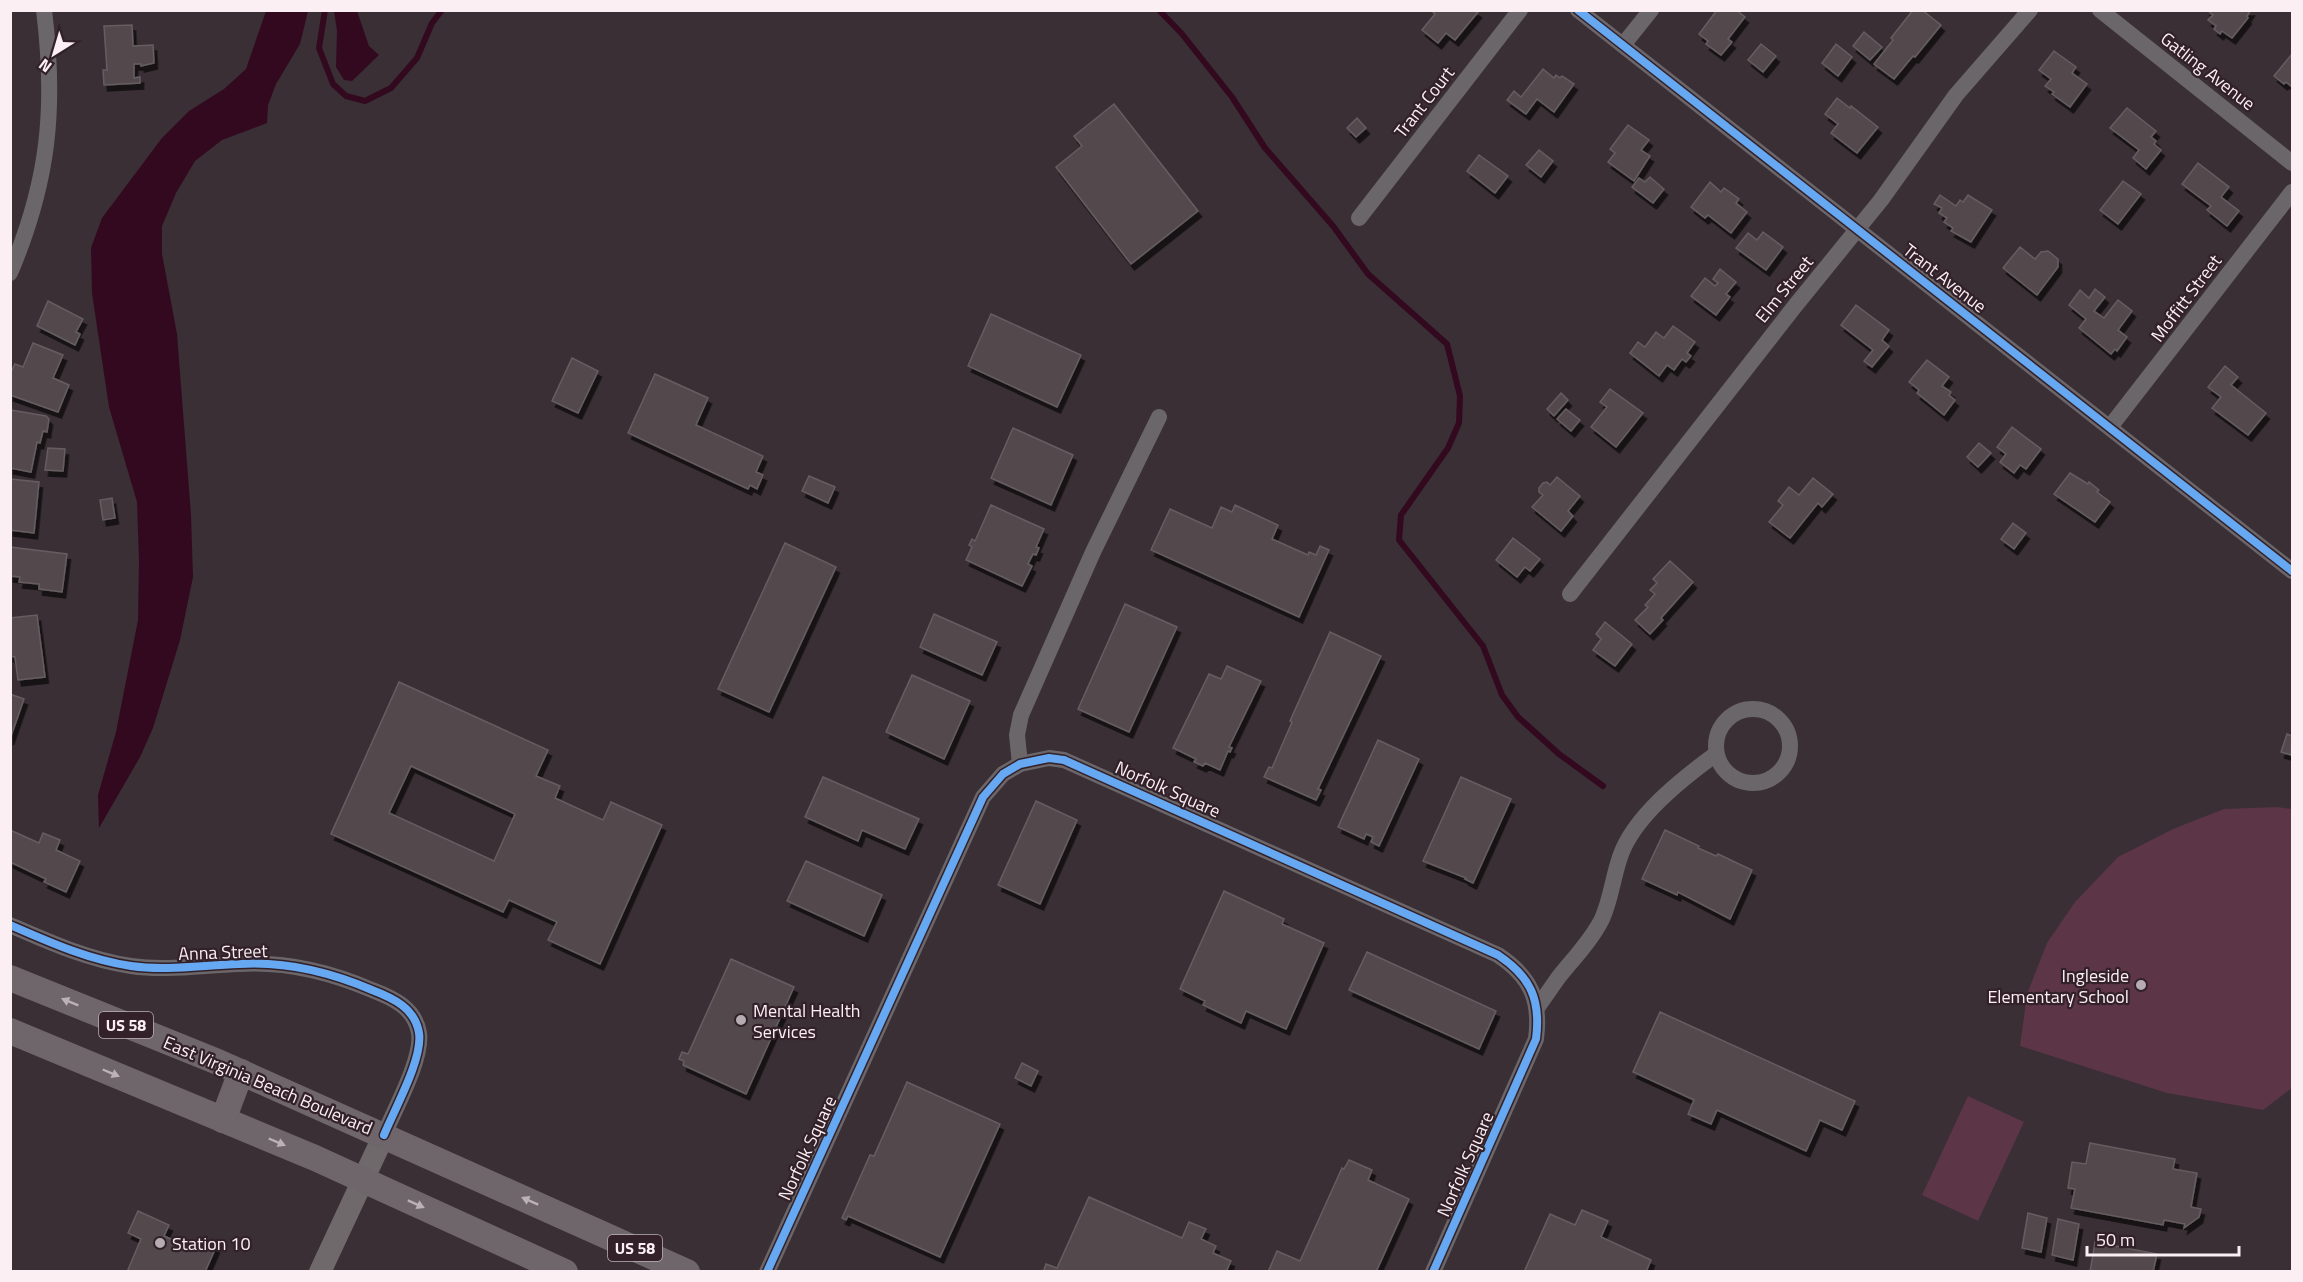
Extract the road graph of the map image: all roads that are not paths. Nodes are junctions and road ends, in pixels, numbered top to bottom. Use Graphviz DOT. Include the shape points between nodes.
graph roads {
  1 [pos="44,10"];
  2 [pos="1520,10"];
  3 [pos="1578,10"];
  4 [pos="1651,10"];
  5 [pos="2030,10"];
  6 [pos="2100,10"];
  7 [pos="1623,45"];
  8 [pos="2292,163"];
  9 [pos="2292,192"];
  10 [pos="1359,218"];
  11 [pos="1858,228"];
  12 [pos="10,273"];
  13 [pos="1159,417"];
  14 [pos="2110,427"];
  15 [pos="2292,570"];
  16 [pos="1570,594"];
  17 [pos="1716,754"];
  18 [pos="1020,764"];
  19 [pos="10,925"];
  20 [pos="10,978"];
  21 [pos="1537,1008"];
  22 [pos="10,1031"];
  23 [pos="241,1072"];
  24 [pos="223,1120"];
  25 [pos="384,1135"];
  26 [pos="363,1180"];
  27 [pos="320,1272"];
  28 [pos="565,1272"];
  29 [pos="687,1272"];
  30 [pos="767,1272"];
  31 [pos="1433,1272"];
  1 -- 12 [label="street" via="49,51 48,139 29,225"];
  2 -- 10 [label="street, Trant Court"];
  3 -- 7 [label="street, Trant Avenue"];
  4 -- 7 [label="street"];
  5 -- 11 [label="street, Elm Street" via="1956,95"];
  6 -- 8 [label="street, Gatling Avenue"];
  7 -- 11 [label="street, Trant Avenue"];
  9 -- 14 [label="street, Moffitt Street"];
  11 -- 14 [label="street, Trant Avenue"];
  11 -- 16 [label="street, Elm Street"];
  13 -- 18 [label="street" via="1093,552 1021,715 1017,735"];
  14 -- 15 [label="street, Trant Avenue"];
  17 -- 17 [label="street" via="1722,767 1741,781 1766,781 1786,764 1789,739 1777,718 1760,711 1743,711 1733,714 1722,725"];
  17 -- 21 [label="street" via="1677,784 1630,836 1620,856 1602,919"];
  18 -- 21 [label="street, Norfolk Square" via="1049,758 1064,760 1498,955 1523,976"];
  18 -- 30 [label="street, Norfolk Square" via="1003,774 983,797"];
  19 -- 25 [label="street, Anna Street" via="96,958 131,966 289,966 349,980 390,997 413,1017 420,1048"];
  23 -- 20 [label="main road, East Virginia Beach Boulevard / US 58, one-way"];
  21 -- 31 [label="street, Norfolk Square" via="1536,1039"];
  22 -- 24 [label="main road, one-way"];
  23 -- 24 [label="main road"];
  23 -- 25 [label="main road, East Virginia Beach Boulevard / US 58"];
  24 -- 26 [label="main road, one-way"];
  25 -- 26 [label="main road"];
  29 -- 25 [label="main road, East Virginia Beach Boulevard / US 58, one-way"];
  26 -- 27 [label="main road"];
  26 -- 28 [label="main road, one-way"];
}
